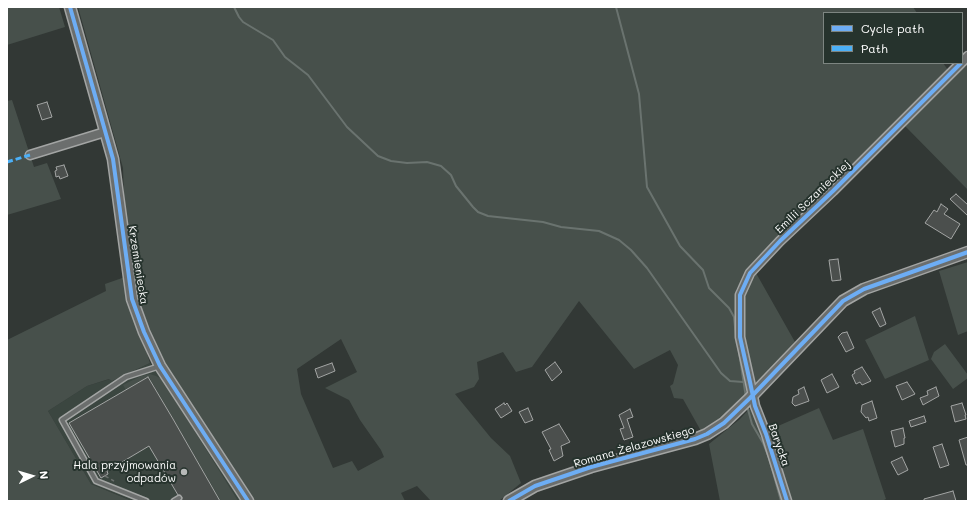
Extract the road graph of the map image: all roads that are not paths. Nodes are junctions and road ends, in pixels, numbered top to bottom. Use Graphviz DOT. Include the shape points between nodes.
graph roads {
  1 [pos="70,7"];
  2 [pos="961,64"];
  3 [pos="106,132"];
  4 [pos="30,155"];
  5 [pos="968,252"];
  6 [pos="160,366"];
  7 [pos="752,397"];
  8 [pos="179,498"];
  9 [pos="146,501"];
  10 [pos="174,501"];
  11 [pos="248,501"];
  12 [pos="509,501"];
  13 [pos="787,501"];
  1 -- 3 [label="street, Krzemieniecka"];
  2 -- 7 [label="street, Emilii Sczanieckiej" via="750,273 740,295 739,311 740,337"];
  3 -- 4 [label="street"];
  3 -- 6 [label="street, Krzemieniecka" via="117,175 132,299"];
  5 -- 7 [label="street, Romana Żelazowskiego" via="864,289 843,301"];
  6 -- 9 [label="lane" via="126,377 62,420 96,481"];
  6 -- 11 [label="street, Krzemieniecka"];
  7 -- 12 [label="street, Romana Żelazowskiego" via="717,429 695,439 591,467 535,486"];
  7 -- 13 [label="street, Barycka"];
  8 -- 10 [label="lane"];
}
